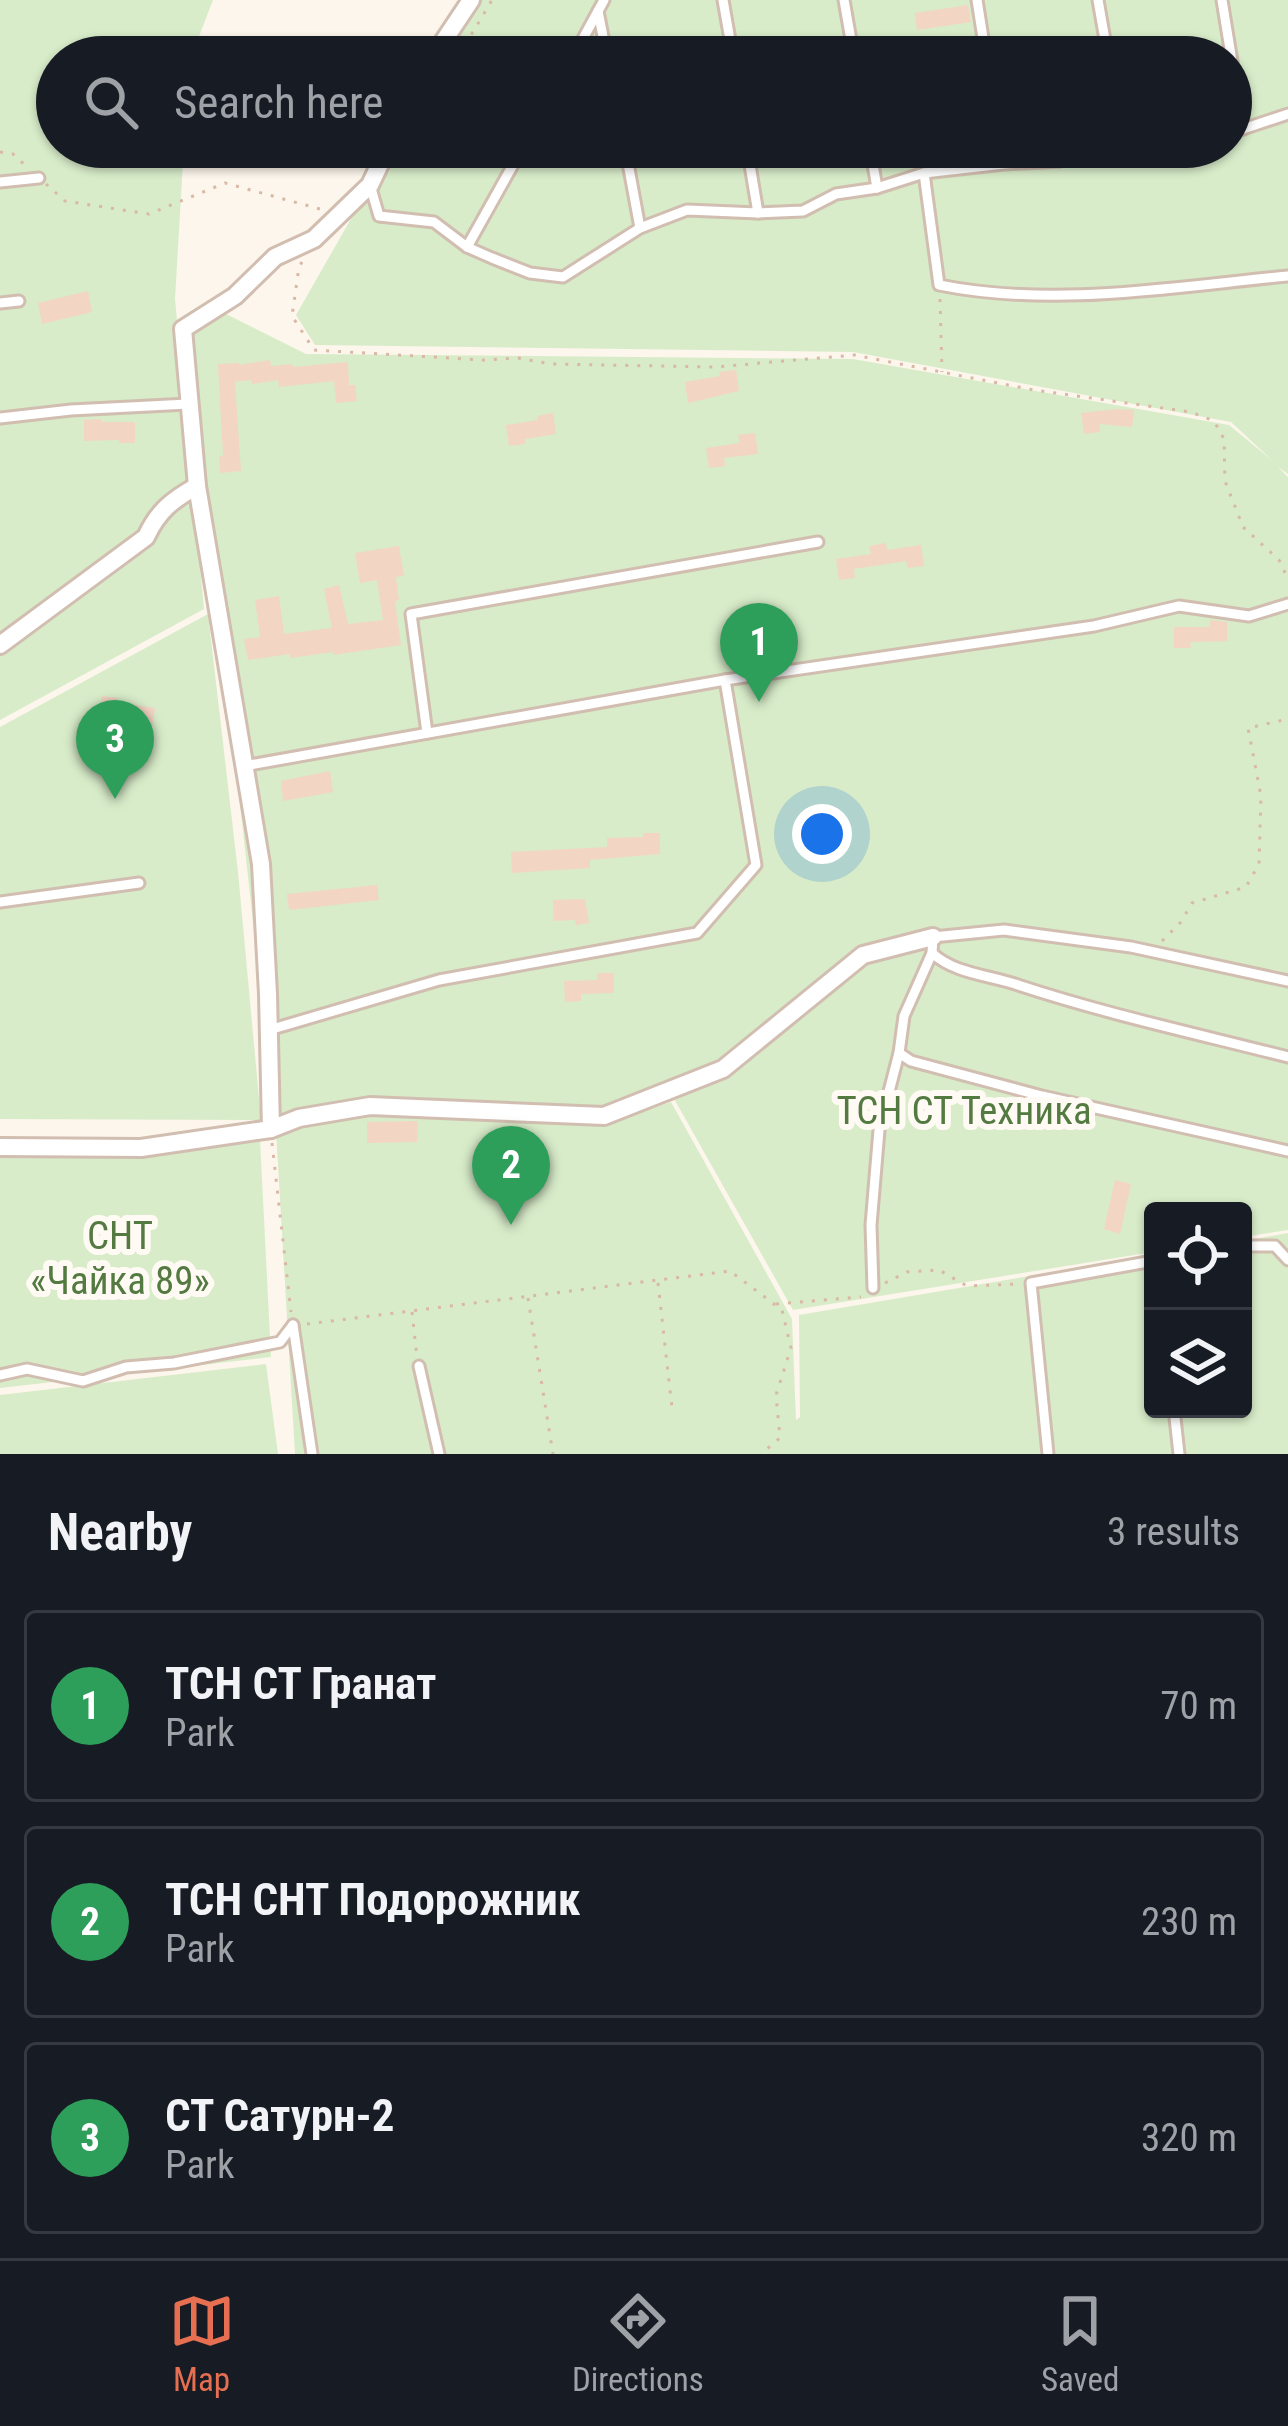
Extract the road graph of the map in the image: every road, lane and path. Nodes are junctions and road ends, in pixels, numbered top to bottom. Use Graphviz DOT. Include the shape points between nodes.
graph roads {
  1 [pos="471,0"];
  2 [pos="492,0"];
  3 [pos="723,0"];
  4 [pos="844,0"];
  5 [pos="977,0"];
  6 [pos="1098,0"];
  7 [pos="1222,0"];
  8 [pos="601,6"];
  9 [pos="447,36"];
  10 [pos="470,36"];
  11 [pos="584,36"];
  12 [pos="605,36"];
  13 [pos="729,36"];
  14 [pos="850,36"];
  15 [pos="983,36"];
  16 [pos="1104,36"];
  17 [pos="1226,36"];
  18 [pos="1288,114"];
  19 [pos="1252,124"];
  20 [pos="0,152"];
  21 [pos="378,168"];
  22 [pos="511,168"];
  23 [pos="629,168"];
  24 [pos="750,168"];
  25 [pos="874,168"];
  26 [pos="968,168"];
  27 [pos="924,173"];
  28 [pos="40,178"];
  29 [pos="0,182"];
  30 [pos="370,185"];
  31 [pos="877,188"];
  32 [pos="758,213"];
  33 [pos="339,215"];
  34 [pos="640,228"];
  35 [pos="314,239"];
  36 [pos="467,247"];
  37 [pos="1288,276"];
  38 [pos="939,285"];
  39 [pos="20,301"];
  40 [pos="0,303"];
  41 [pos="942,372"];
  42 [pos="188,404"];
  43 [pos="0,418"];
  44 [pos="196,486"];
  45 [pos="818,542"];
  46 [pos="1288,579"];
  47 [pos="1288,604"];
  48 [pos="0,645"];
  49 [pos="725,680"];
  50 [pos="1288,718"];
  51 [pos="428,733"];
  52 [pos="244,766"];
  53 [pos="139,883"];
  54 [pos="0,902"];
  55 [pos="932,945"];
  56 [pos="1152,951"];
  57 [pos="1288,981"];
  58 [pos="269,1030"];
  59 [pos="899,1053"];
  60 [pos="1288,1057"];
  61 [pos="271,1130"];
  62 [pos="0,1148"];
  63 [pos="1288,1150"];
  64 [pos="1252,1246"];
  65 [pos="1288,1261"];
  66 [pos="1144,1263"];
  67 [pos="658,1281"];
  68 [pos="1031,1283"];
  69 [pos="873,1288"];
  70 [pos="527,1296"];
  71 [pos="774,1304"];
  72 [pos="412,1311"];
  73 [pos="293,1325"];
  74 [pos="418,1366"];
  75 [pos="0,1375"];
  76 [pos="672,1408"];
  77 [pos="1175,1418"];
  78 [pos="312,1454"];
  79 [pos="439,1454"];
  80 [pos="553,1454"];
  81 [pos="761,1454"];
  82 [pos="1048,1454"];
  83 [pos="1179,1454"];
  1 -- 9 [label="street"];
  2 -- 10 [label="path"];
  3 -- 13 [label="lane"];
  4 -- 14 [label="lane"];
  5 -- 15 [label="lane"];
  6 -- 16 [label="lane"];
  7 -- 17 [label="lane"];
  8 -- 11 [label="lane"];
  8 -- 12 [label="lane"];
  18 -- 19 [label="lane"];
  20 -- 28 [label="path"];
  21 -- 30 [label="street"];
  22 -- 36 [label="lane"];
  23 -- 34 [label="lane"];
  24 -- 32 [label="lane"];
  25 -- 31 [label="lane"];
  26 -- 27 [label="lane"];
  27 -- 31 [label="lane"];
  27 -- 38 [label="lane"];
  28 -- 29 [label="lane"];
  28 -- 33 [label="path" via="65,200 149,214 225,183"];
  30 -- 33 [label="street"];
  30 -- 36 [label="lane" via="379,216 434,222"];
  31 -- 32 [label="lane" via="836,194 802,211"];
  32 -- 34 [label="lane" via="687,210"];
  33 -- 35 [label="street"];
  34 -- 36 [label="lane" via="563,277 530,273"];
  35 -- 41 [label="path" via="298,267 292,316 314,350 716,367 854,355"];
  35 -- 42 [label="street" via="274,257 235,296 183,329"];
  37 -- 38 [label="lane" via="1079,296"];
  38 -- 41 [label="path"];
  39 -- 40 [label="lane"];
  41 -- 46 [label="path" via="1214,421 1244,527"];
  42 -- 43 [label="lane"];
  42 -- 44 [label="street"];
  44 -- 48 [label="street" via="156,516 146,537"];
  44 -- 52 [label="street"];
  45 -- 51 [label="lane" via="411,614"];
  47 -- 49 [label="lane" via="1249,616 1179,606 1094,626"];
  49 -- 51 [label="lane"];
  49 -- 58 [label="lane" via="756,865 697,933 439,980"];
  50 -- 56 [label="path" via="1248,728 1261,796 1259,864 1246,886 1192,903"];
  51 -- 52 [label="lane"];
  52 -- 58 [label="street" via="261,864"];
  53 -- 54 [label="lane"];
  55 -- 56 [label="lane" via="1004,930"];
  55 -- 59 [label="lane" via="904,1016"];
  55 -- 60 [label="lane" via="945,965"];
  55 -- 61 [label="street" via="863,955 723,1069 604,1116 370,1106"];
  56 -- 57 [label="lane"];
  58 -- 61 [label="street"];
  59 -- 63 [label="lane" via="1042,1096"];
  59 -- 69 [label="lane" via="874,1160"];
  61 -- 62 [label="street" via="141,1148"];
  61 -- 73 [label="path"];
  64 -- 65 [label="lane" via="1275,1246"];
  66 -- 68 [label="lane"];
  67 -- 70 [label="path"];
  67 -- 71 [label="path" via="730,1271"];
  67 -- 76 [label="path"];
  68 -- 69 [label="path" via="967,1286 939,1270 907,1272"];
  68 -- 82 [label="lane"];
  69 -- 71 [label="path" via="859,1299"];
  70 -- 72 [label="path"];
  70 -- 80 [label="path"];
  71 -- 81 [label="path" via="791,1348 776,1395 780,1438"];
  72 -- 73 [label="path"];
  72 -- 74 [label="path"];
  73 -- 75 [label="lane" via="280,1342 83,1381 27,1369"];
  73 -- 78 [label="lane"];
  74 -- 79 [label="lane"];
  77 -- 83 [label="lane"];
}
